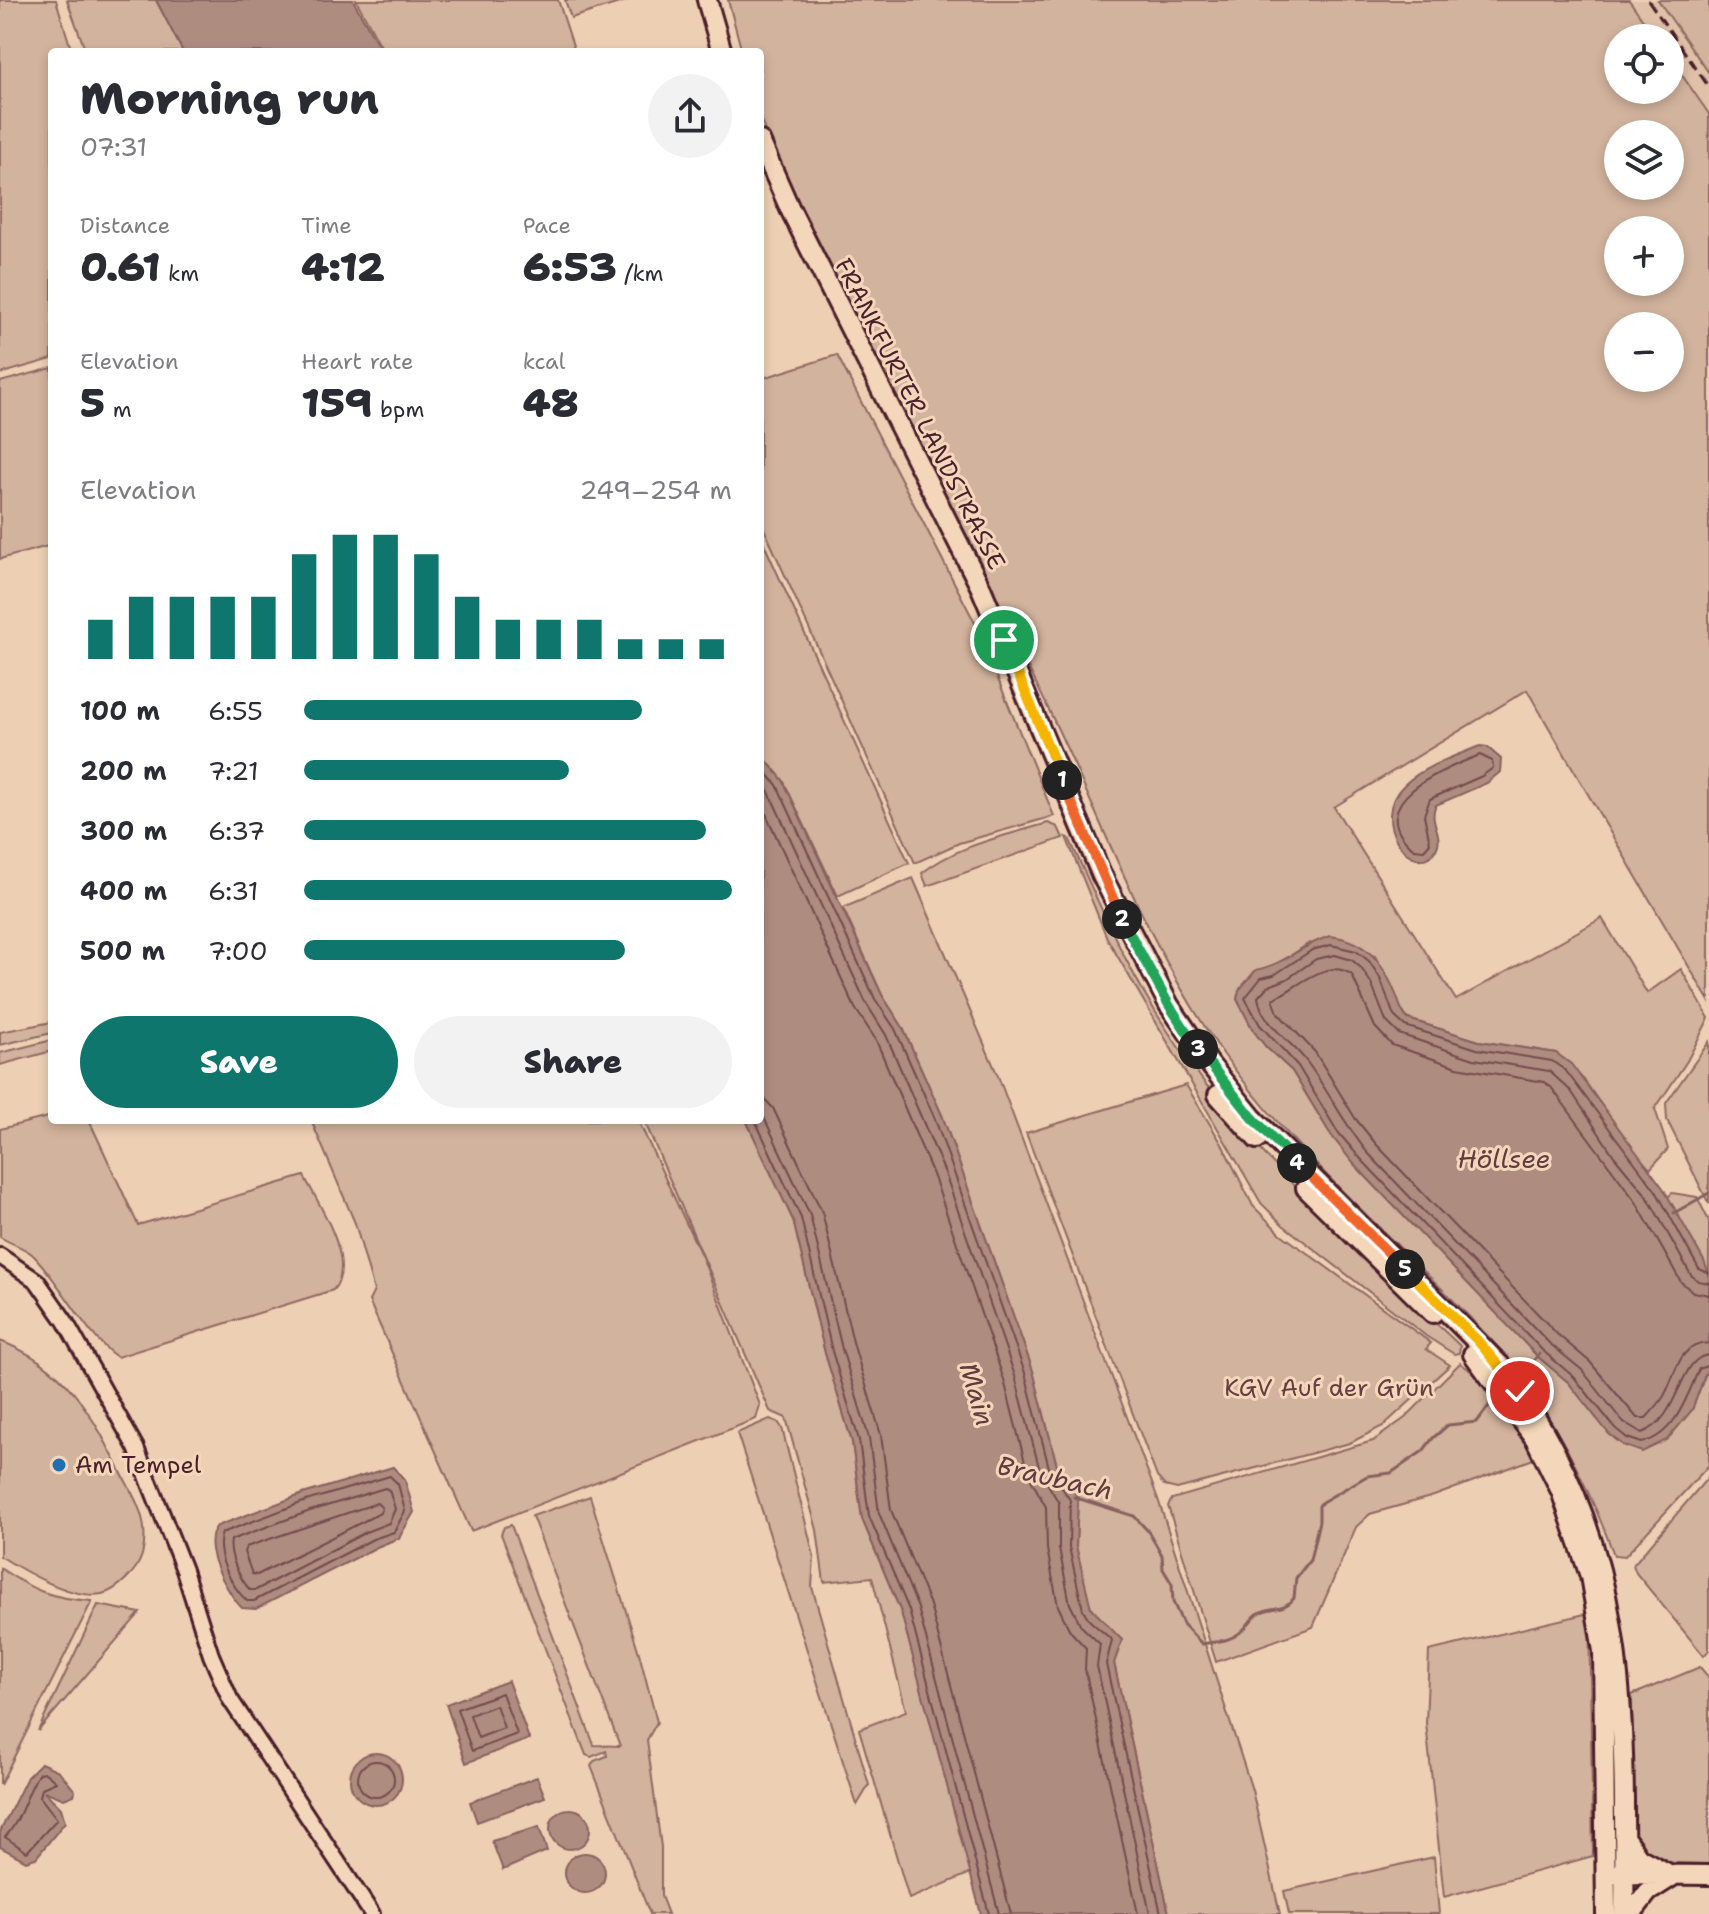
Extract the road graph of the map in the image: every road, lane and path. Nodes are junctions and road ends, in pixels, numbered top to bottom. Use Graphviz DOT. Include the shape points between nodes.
graph roads {
  1 [pos="707,0"];
  2 [pos="720,0"];
  3 [pos="721,48"];
  4 [pos="733,48"];
  5 [pos="764,150"];
  6 [pos="764,182"];
  7 [pos="0,1256"];
  8 [pos="1624,1837"];
  9 [pos="1615,1874"];
  10 [pos="1709,1875"];
  11 [pos="1673,1876"];
  12 [pos="372,1914"];
  13 [pos="1606,1914"];
  14 [pos="1624,1914"];
  15 [pos="1631,1914"];
  1 -- 3 [label="main road"];
  2 -- 4 [label="main road"];
  5 -- 8 [label="main road, FRANKFURTER LANDSTRASSE" via="981,588 1102,876 1169,1005 1252,1117 1477,1340 1520,1391 1548,1436 1586,1520 1610,1607 1621,1692"];
  6 -- 9 [label="main road, FRANKFURTER LANDSTRASSE" via="972,596 1096,890 1158,1011 1237,1118 1469,1349 1521,1416 1547,1460 1583,1549 1600,1624"];
  7 -- 12 [label="street" via="28,1273 55,1305 136,1448 219,1676 239,1716"];
  8 -- 9 [label="main road, FRANKFURTER LANDSTRASSE"];
  8 -- 11 [label="main road" via="1639,1858"];
  9 -- 11 [label="main road"];
  9 -- 13 [label="main road, FRANKFURTER LANDSTRASSE"];
  9 -- 14 [label="main road, FRANKFURTER LANDSTRASSE"];
  10 -- 11 [label="main road"];
  11 -- 15 [label="main road" via="1648,1892"];
}
